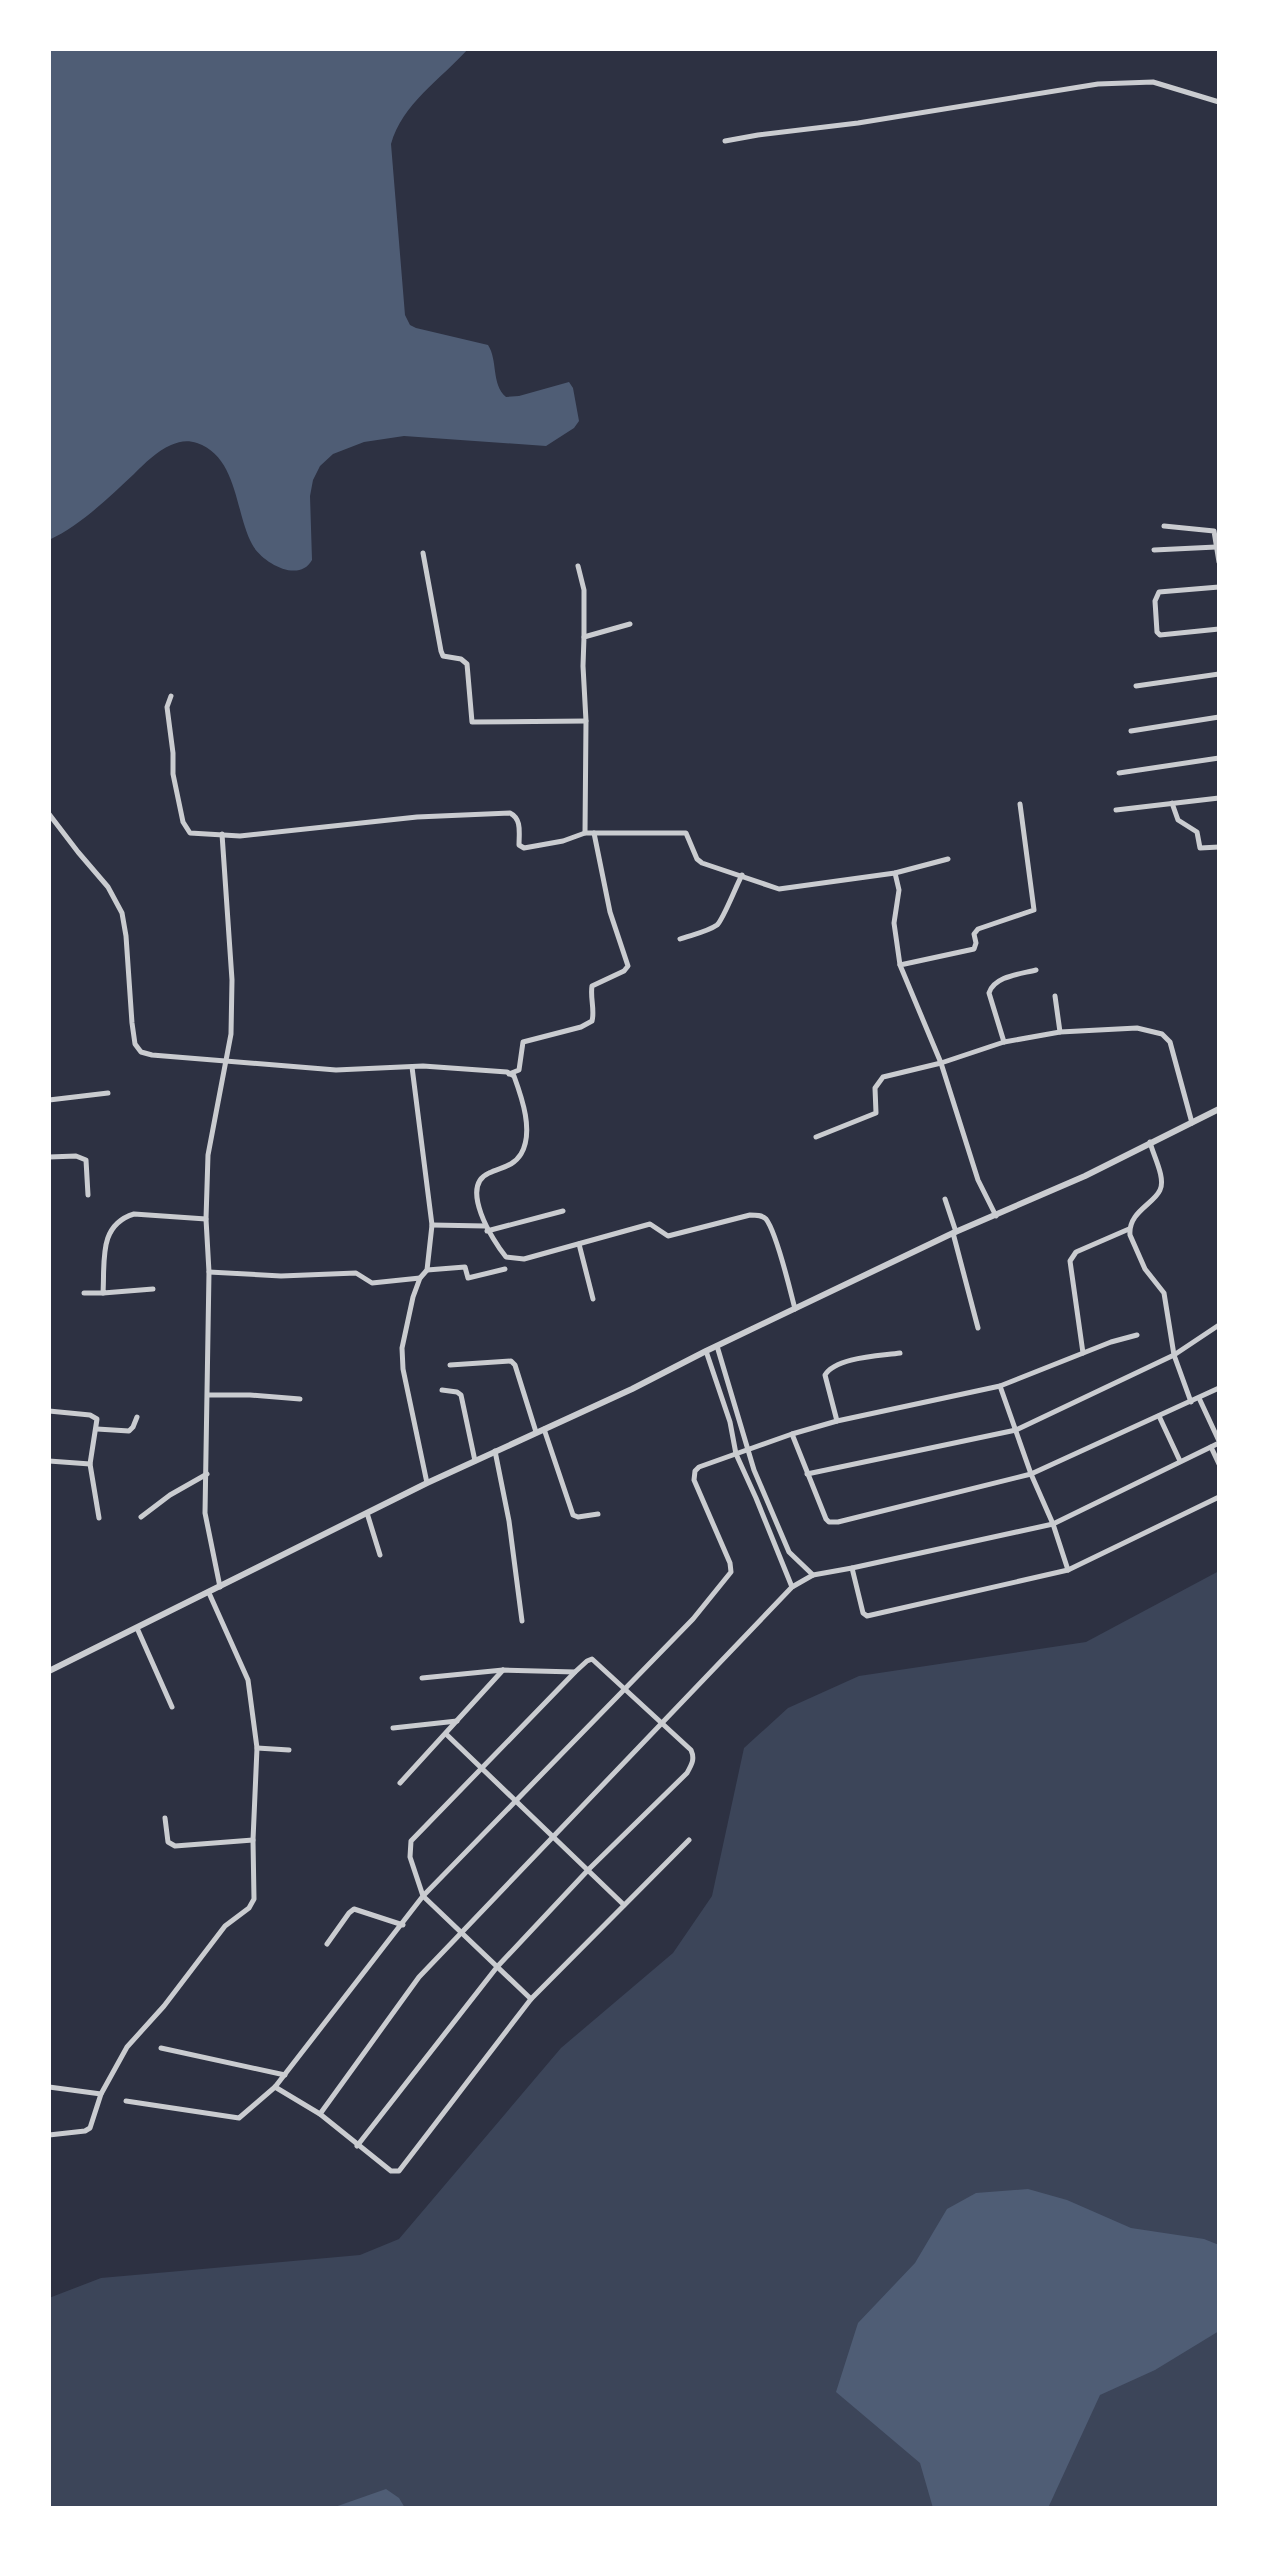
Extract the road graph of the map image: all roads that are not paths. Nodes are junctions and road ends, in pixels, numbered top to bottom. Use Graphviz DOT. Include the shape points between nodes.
graph roads {
  1 [pos="1219,102"];
  2 [pos="725,141"];
  3 [pos="1164,526"];
  4 [pos="1216,547"];
  5 [pos="1154,550"];
  6 [pos="423,554"];
  7 [pos="1219,562"];
  8 [pos="578,566"];
  9 [pos="1219,587"];
  10 [pos="630,624"];
  11 [pos="1219,629"];
  12 [pos="584,637"];
  13 [pos="1219,674"];
  14 [pos="1136,686"];
  15 [pos="171,696"];
  16 [pos="1219,718"];
  17 [pos="586,721"];
  18 [pos="1131,731"];
  19 [pos="1219,758"];
  20 [pos="1119,773"];
  21 [pos="1219,798"];
  22 [pos="1020,803"];
  23 [pos="1172,803"];
  24 [pos="1116,810"];
  25 [pos="49,814"];
  26 [pos="585,833"];
  27 [pos="594,833"];
  28 [pos="222,834"];
  29 [pos="1219,847"];
  30 [pos="948,859"];
  31 [pos="895,873"];
  32 [pos="742,875"];
  33 [pos="680,939"];
  34 [pos="900,965"];
  35 [pos="1036,970"];
  36 [pos="1055,996"];
  37 [pos="1060,1032"];
  38 [pos="1004,1042"];
  39 [pos="228,1060"];
  40 [pos="941,1063"];
  41 [pos="412,1067"];
  42 [pos="509,1074"];
  43 [pos="108,1093"];
  44 [pos="49,1100"];
  45 [pos="1219,1109"];
  46 [pos="1192,1123"];
  47 [pos="816,1136"];
  48 [pos="1150,1142"];
  49 [pos="49,1157"];
  50 [pos="88,1195"];
  51 [pos="945,1199"];
  52 [pos="563,1211"];
  53 [pos="996,1216"];
  54 [pos="206,1219"];
  55 [pos="432,1225"];
  56 [pos="486,1228"];
  57 [pos="1129,1228"];
  58 [pos="954,1233"];
  59 [pos="579,1244"];
  60 [pos="505,1269"];
  61 [pos="427,1270"];
  62 [pos="209,1272"];
  63 [pos="420,1279"];
  64 [pos="153,1289"];
  65 [pos="84,1293"];
  66 [pos="103,1293"];
  67 [pos="593,1299"];
  68 [pos="795,1309"];
  69 [pos="1219,1325"];
  70 [pos="978,1328"];
  71 [pos="1137,1335"];
  72 [pos="717,1346"];
  73 [pos="706,1351"];
  74 [pos="900,1353"];
  75 [pos="1083,1353"];
  76 [pos="1174,1355"];
  77 [pos="450,1365"];
  78 [pos="1000,1386"];
  79 [pos="1219,1388"];
  80 [pos="442,1390"];
  81 [pos="208,1395"];
  82 [pos="1199,1398"];
  83 [pos="300,1399"];
  84 [pos="1191,1402"];
  85 [pos="49,1411"];
  86 [pos="1159,1416"];
  87 [pos="137,1417"];
  88 [pos="837,1421"];
  89 [pos="97,1429"];
  90 [pos="544,1429"];
  91 [pos="1016,1430"];
  92 [pos="536,1432"];
  93 [pos="792,1434"];
  94 [pos="1219,1442"];
  95 [pos="1210,1447"];
  96 [pos="495,1451"];
  97 [pos="747,1451"];
  98 [pos="736,1454"];
  99 [pos="49,1461"];
  100 [pos="475,1461"];
  101 [pos="1180,1461"];
  102 [pos="90,1464"];
  103 [pos="1219,1464"];
  104 [pos="207,1474"];
  105 [pos="1031,1474"];
  106 [pos="807,1475"];
  107 [pos="427,1483"];
  108 [pos="1219,1497"];
  109 [pos="367,1513"];
  110 [pos="598,1514"];
  111 [pos="141,1517"];
  112 [pos="99,1518"];
  113 [pos="1053,1524"];
  114 [pos="789,1552"];
  115 [pos="380,1555"];
  116 [pos="780,1556"];
  117 [pos="852,1568"];
  118 [pos="1068,1570"];
  119 [pos="813,1575"];
  120 [pos="220,1587"];
  121 [pos="792,1587"];
  122 [pos="209,1593"];
  123 [pos="522,1621"];
  124 [pos="137,1628"];
  125 [pos="503,1670"];
  126 [pos="49,1671"];
  127 [pos="575,1672"];
  128 [pos="422,1678"];
  129 [pos="625,1687"];
  130 [pos="172,1707"];
  131 [pos="457,1721"];
  132 [pos="664,1723"];
  133 [pos="393,1728"];
  134 [pos="446,1734"];
  135 [pos="257,1748"];
  136 [pos="289,1750"];
  137 [pos="482,1768"];
  138 [pos="400,1783"];
  139 [pos="517,1802"];
  140 [pos="165,1818"];
  141 [pos="553,1836"];
  142 [pos="253,1840"];
  143 [pos="689,1840"];
  144 [pos="589,1869"];
  145 [pos="424,1896"];
  146 [pos="624,1905"];
  147 [pos="402,1924"];
  148 [pos="460,1933"];
  149 [pos="327,1944"];
  150 [pos="497,1967"];
  151 [pos="531,1999"];
  152 [pos="162,2048"];
  153 [pos="285,2075"];
  154 [pos="49,2087"];
  155 [pos="275,2087"];
  156 [pos="101,2094"];
  157 [pos="126,2101"];
  158 [pos="320,2114"];
  159 [pos="49,2136"];
  160 [pos="357,2146"];
  1 -- 2 [label="street" via="1153,82 1098,84"];
  3 -- 4 [label="street" via="1209,529 1216,535"];
  4 -- 5 [label="street"];
  4 -- 7 [label="street"];
  6 -- 17 [label="street" via="443,656 467,664 472,722"];
  8 -- 12 [label="street" via="584,590"];
  9 -- 11 [label="street" via="1159,592 1155,601 1160,635"];
  10 -- 12 [label="street"];
  12 -- 17 [label="street"];
  13 -- 14 [label="street"];
  15 -- 28 [label="street" via="167,707 173,774 186,828 190,833"];
  16 -- 18 [label="street"];
  17 -- 26 [label="street"];
  19 -- 20 [label="street"];
  21 -- 23 [label="street"];
  22 -- 34 [label="street" via="1034,909 978,929 974,949"];
  23 -- 24 [label="street"];
  23 -- 29 [label="street" via="1178,820 1197,832 1200,848"];
  25 -- 39 [label="street" via="108,887 122,913 135,1044 152,1055"];
  26 -- 27 [label="street"];
  26 -- 28 [label="street" via="524,848 519,845 518,821 510,813"];
  27 -- 32 [label="street" via="686,833 702,863"];
  27 -- 42 [label="street" via="610,912 628,966 592,986 592,1021 523,1042 519,1070"];
  28 -- 39 [label="street" via="232,980"];
  30 -- 31 [label="street"];
  31 -- 32 [label="street" via="779,889"];
  31 -- 34 [label="street" via="899,890 894,923"];
  32 -- 33 [label="street" via="723,919"];
  34 -- 40 [label="street"];
  35 -- 38 [label="street" via="991,986 989,993"];
  36 -- 37 [label="street"];
  37 -- 38 [label="street"];
  37 -- 46 [label="street" via="1130,1028 1163,1034 1170,1042"];
  38 -- 40 [label="street"];
  39 -- 41 [label="street" via="336,1070"];
  39 -- 54 [label="street" via="208,1155"];
  40 -- 47 [label="street" via="883,1077 875,1088 876,1113"];
  40 -- 53 [label="street" via="978,1180"];
  41 -- 42 [label="street"];
  41 -- 55 [label="street"];
  42 -- 56 [label="street" via="514,1076 523,1101 525,1140 520,1155 506,1168 480,1179 476,1189"];
  43 -- 44 [label="street"];
  45 -- 46 [label="street"];
  46 -- 48 [label="street"];
  48 -- 53 [label="street"];
  48 -- 57 [label="street" via="1161,1178 1160,1191"];
  49 -- 50 [label="street" via="86,1160"];
  51 -- 58 [label="street"];
  52 -- 56 [label="street"];
  53 -- 58 [label="street"];
  54 -- 62 [label="street"];
  54 -- 66 [label="street" via="124,1217 106,1238"];
  55 -- 56 [label="street"];
  55 -- 61 [label="street"];
  56 -- 59 [label="street" via="512,1259"];
  57 -- 75 [label="street" via="1076,1252 1070,1261"];
  57 -- 76 [label="street" via="1138,1256 1164,1293"];
  58 -- 68 [label="street"];
  58 -- 70 [label="street"];
  59 -- 67 [label="street"];
  59 -- 68 [label="street" via="650,1224 668,1236 760,1215 774,1239"];
  60 -- 61 [label="street" via="468,1278 465,1267"];
  61 -- 63 [label="street"];
  62 -- 63 [label="street" via="281,1276 356,1273 372,1283"];
  62 -- 81 [label="street"];
  63 -- 107 [label="street" via="401,1348"];
  64 -- 66 [label="street"];
  65 -- 66 [label="street"];
  68 -- 72 [label="street"];
  69 -- 76 [label="street"];
  71 -- 75 [label="street"];
  72 -- 73 [label="street"];
  72 -- 97 [label="street"];
  73 -- 90 [label="street"];
  73 -- 98 [label="street"];
  74 -- 88 [label="street" via="857,1359 829,1369 825,1375"];
  75 -- 78 [label="street"];
  76 -- 84 [label="street"];
  76 -- 91 [label="street"];
  77 -- 92 [label="street" via="511,1361"];
  78 -- 88 [label="street"];
  78 -- 91 [label="street"];
  79 -- 82 [label="street"];
  80 -- 100 [label="street" via="461,1395"];
  81 -- 83 [label="street"];
  81 -- 104 [label="street"];
  82 -- 84 [label="street"];
  82 -- 94 [label="street"];
  84 -- 86 [label="street"];
  85 -- 89 [label="street" via="95,1416"];
  86 -- 101 [label="street"];
  86 -- 105 [label="street"];
  87 -- 89 [label="street" via="129,1431"];
  88 -- 93 [label="street"];
  89 -- 102 [label="street"];
  90 -- 92 [label="street"];
  90 -- 110 [label="street" via="573,1516"];
  91 -- 105 [label="street"];
  91 -- 106 [label="street"];
  92 -- 96 [label="street"];
  93 -- 97 [label="street"];
  93 -- 106 [label="street"];
  94 -- 95 [label="street"];
  95 -- 101 [label="street"];
  95 -- 103 [label="street"];
  96 -- 100 [label="street"];
  96 -- 123 [label="street"];
  97 -- 98 [label="street"];
  97 -- 114 [label="street"];
  98 -- 116 [label="street"];
  98 -- 129 [label="street" via="699,1467 694,1479 731,1572 693,1619"];
  99 -- 102 [label="street"];
  100 -- 107 [label="street"];
  101 -- 113 [label="street"];
  102 -- 112 [label="street"];
  104 -- 111 [label="street"];
  104 -- 120 [label="street" via="205,1513"];
  105 -- 106 [label="street" via="833,1522 826,1519"];
  105 -- 113 [label="street"];
  107 -- 109 [label="street"];
  108 -- 118 [label="street"];
  109 -- 115 [label="street"];
  109 -- 120 [label="street"];
  113 -- 117 [label="street"];
  113 -- 118 [label="street"];
  114 -- 116 [label="street"];
  114 -- 119 [label="street"];
  116 -- 121 [label="street"];
  117 -- 118 [label="street" via="867,1616"];
  117 -- 119 [label="street"];
  119 -- 121 [label="street"];
  120 -- 122 [label="street"];
  121 -- 132 [label="street"];
  122 -- 124 [label="street"];
  122 -- 135 [label="street" via="248,1680"];
  124 -- 126 [label="street"];
  124 -- 130 [label="street"];
  125 -- 127 [label="street"];
  125 -- 128 [label="street"];
  125 -- 131 [label="street"];
  127 -- 129 [label="street" via="592,1659"];
  127 -- 137 [label="street"];
  129 -- 132 [label="street"];
  129 -- 139 [label="street"];
  131 -- 133 [label="street"];
  131 -- 134 [label="street"];
  132 -- 141 [label="street"];
  132 -- 144 [label="street" via="691,1750 693,1763"];
  134 -- 137 [label="street"];
  134 -- 138 [label="street"];
  135 -- 136 [label="street"];
  135 -- 142 [label="street"];
  137 -- 139 [label="street"];
  137 -- 145 [label="street" via="411,1841 410,1857"];
  139 -- 141 [label="street"];
  139 -- 145 [label="street"];
  140 -- 142 [label="street" via="168,1842 175,1846"];
  141 -- 144 [label="street"];
  141 -- 148 [label="street"];
  142 -- 156 [label="street" via="255,1890 249,1908 225,1926 127,2047"];
  143 -- 146 [label="street"];
  144 -- 146 [label="street"];
  144 -- 150 [label="street"];
  145 -- 147 [label="street"];
  145 -- 148 [label="street"];
  146 -- 151 [label="street"];
  147 -- 149 [label="street" via="354,1909"];
  147 -- 153 [label="street"];
  148 -- 150 [label="street"];
  148 -- 158 [label="street" via="419,1977"];
  150 -- 151 [label="street"];
  150 -- 160 [label="street"];
  151 -- 160 [label="street" via="399,2171 391,2171"];
  152 -- 153 [label="street"];
  153 -- 155 [label="street"];
  154 -- 156 [label="street"];
  155 -- 157 [label="street" via="239,2118"];
  155 -- 158 [label="street"];
  156 -- 159 [label="street" via="90,2128"];
  158 -- 160 [label="street"];
}
